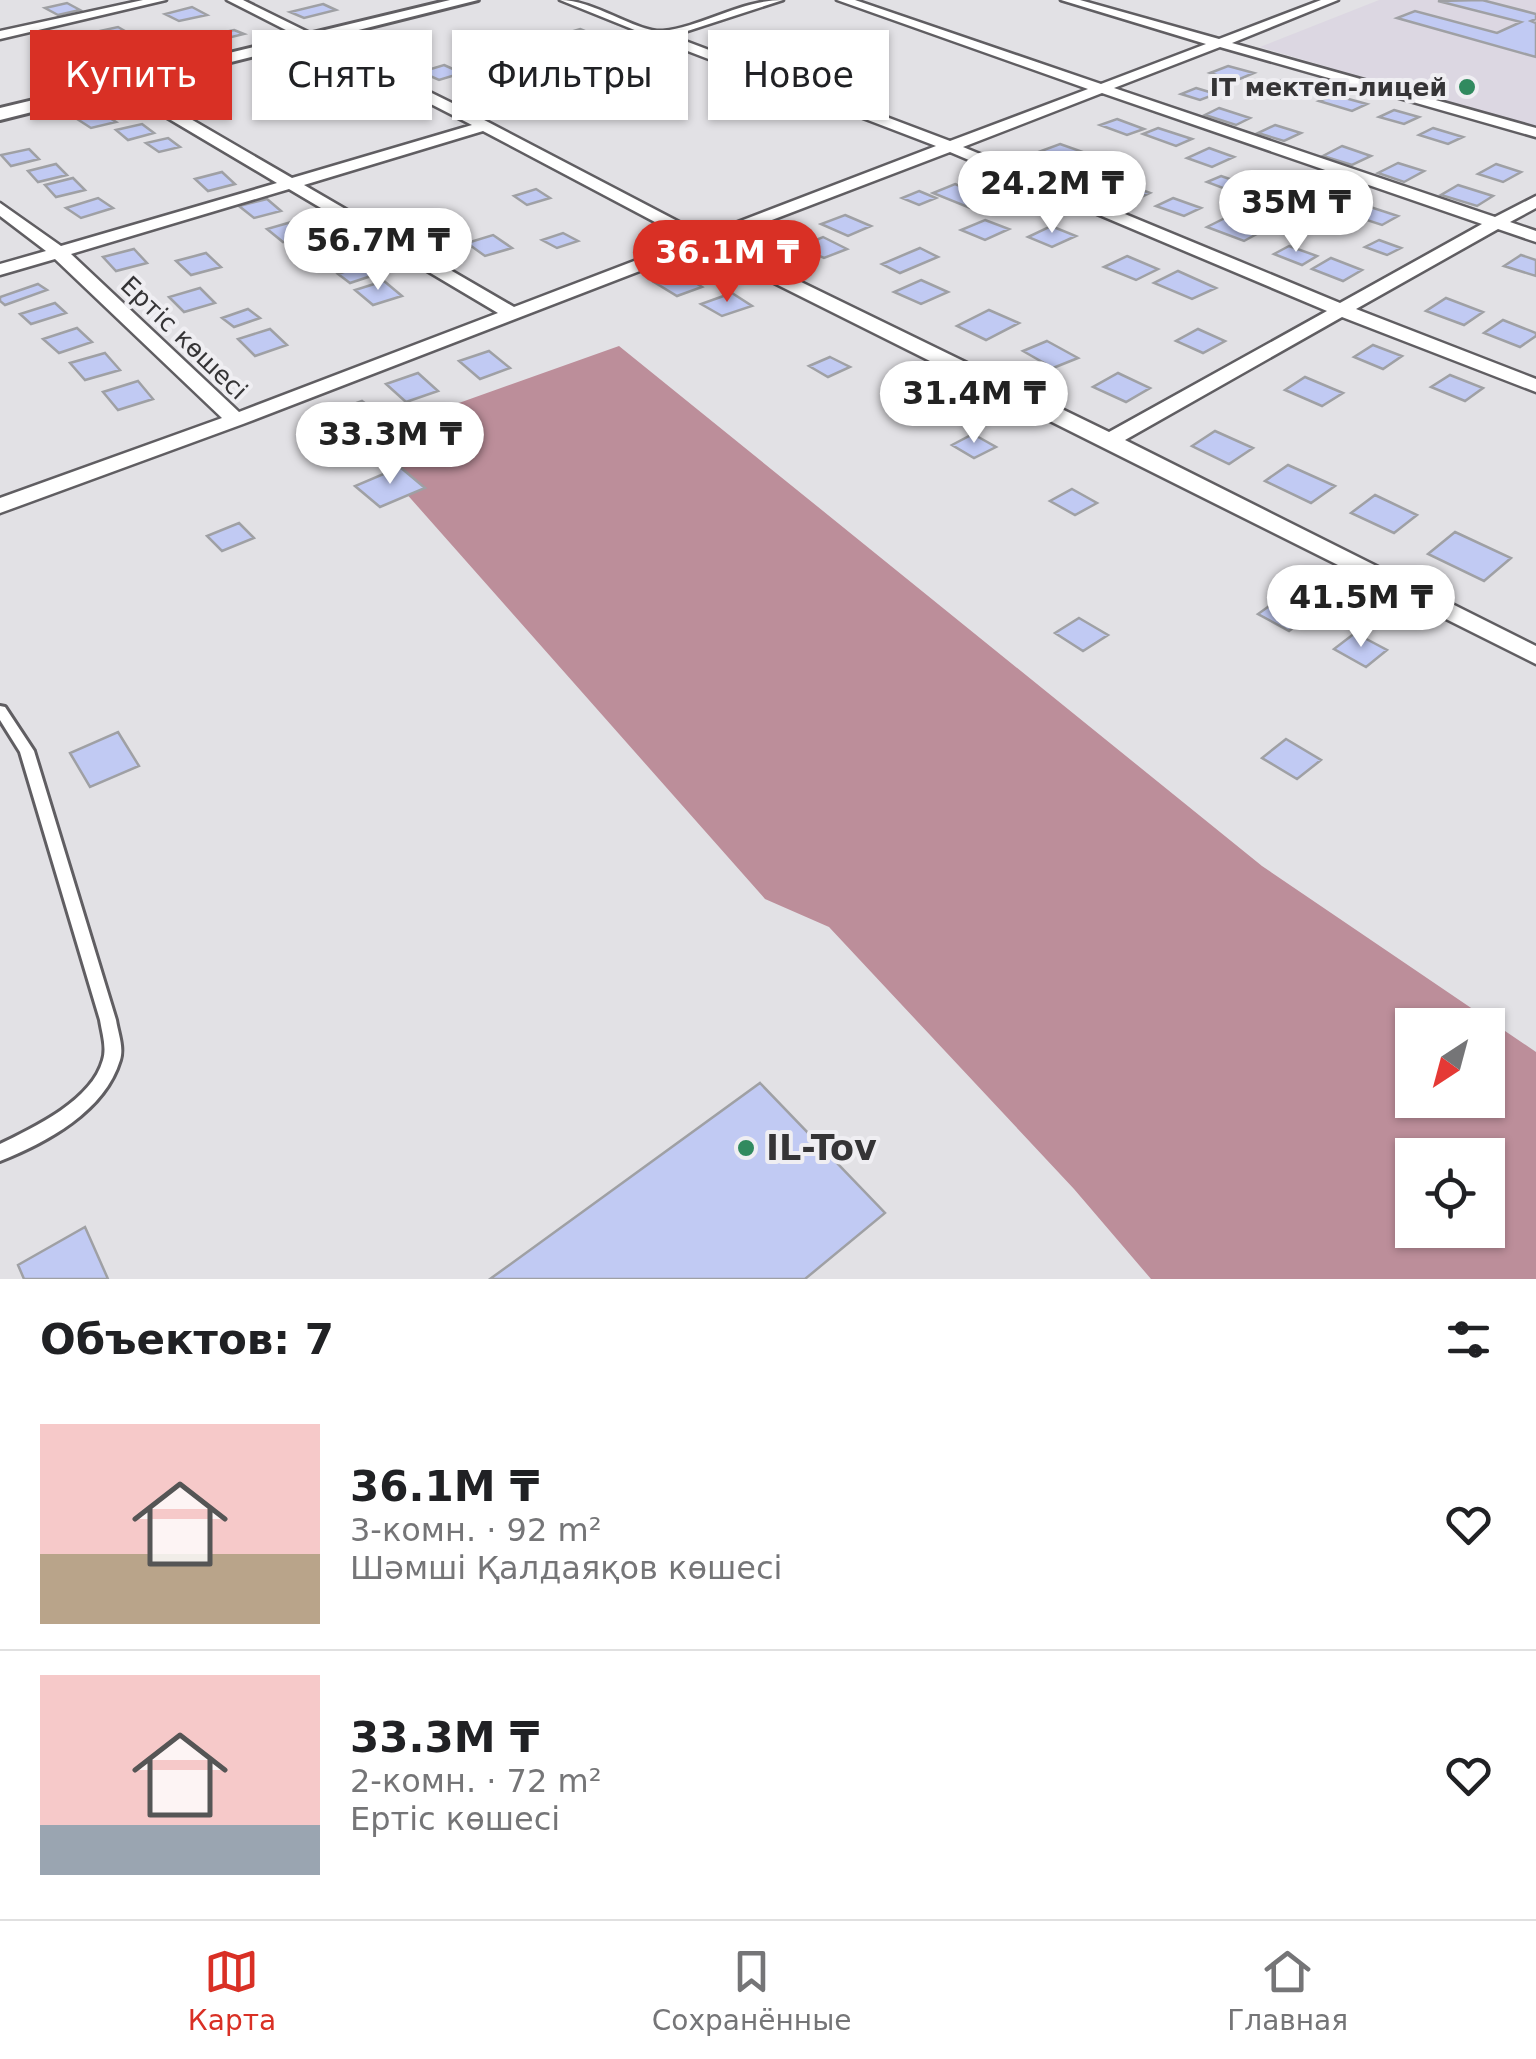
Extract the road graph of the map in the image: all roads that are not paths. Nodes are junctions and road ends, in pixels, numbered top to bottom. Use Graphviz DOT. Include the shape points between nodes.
graph roads {
  1 [pos="160,0"];
  2 [pos="233,0"];
  3 [pos="470,0"];
  4 [pos="566,0"];
  5 [pos="777,0"];
  6 [pos="843,0"];
  7 [pos="1067,0"];
  8 [pos="1324,1"];
  9 [pos="291,30"];
  10 [pos="346,30"];
  11 [pos="642,30"];
  12 [pos="672,30"];
  13 [pos="0,36"];
  14 [pos="1220,44"];
  15 [pos="688,48"];
  16 [pos="1105,89"];
  17 [pos="30,107"];
  18 [pos="0,114"];
  19 [pos="183,120"];
  20 [pos="470,120"];
  21 [pos="481,127"];
  22 [pos="1536,133"];
  23 [pos="951,148"];
  24 [pos="290,182"];
  25 [pos="1536,201"];
  26 [pos="0,208"];
  27 [pos="1494,223"];
  28 [pos="1536,237"];
  29 [pos="701,240"];
  30 [pos="58,252"];
  31 [pos="0,270"];
  32 [pos="1341,310"];
  33 [pos="513,314"];
  34 [pos="1536,386"];
  35 [pos="236,420"];
  36 [pos="1109,440"];
  37 [pos="0,506"];
  38 [pos="1536,656"];
  39 [pos="0,710"];
  40 [pos="0,1153"];
  1 -- 13 [label="street"];
  2 -- 9 [label="street"];
  3 -- 10 [label="street"];
  4 -- 11 [label="street"];
  5 -- 12 [label="street"];
  6 -- 16 [label="street"];
  7 -- 14 [label="street"];
  8 -- 14 [label="street"];
  14 -- 16 [label="street"];
  14 -- 22 [label="street"];
  15 -- 23 [label="street"];
  16 -- 23 [label="street"];
  16 -- 27 [label="street"];
  17 -- 18 [label="street"];
  19 -- 24 [label="street"];
  20 -- 21 [label="street"];
  21 -- 24 [label="street"];
  21 -- 29 [label="street"];
  23 -- 29 [label="street"];
  23 -- 32 [label="street"];
  24 -- 30 [label="street"];
  24 -- 33 [label="street"];
  25 -- 27 [label="street"];
  26 -- 30 [label="street, Ертіс көшесі"];
  27 -- 28 [label="street"];
  27 -- 32 [label="street"];
  29 -- 33 [label="street"];
  29 -- 36 [label="street"];
  30 -- 31 [label="street"];
  30 -- 35 [label="street, Ертіс көшесі"];
  32 -- 34 [label="street"];
  32 -- 36 [label="street"];
  33 -- 35 [label="street"];
  35 -- 37 [label="street, Ертіс көшесі"];
  36 -- 38 [label="street"];
  39 -- 40 [label="lane" via="27,751 113,1056 95,1091 64,1118"];
}
